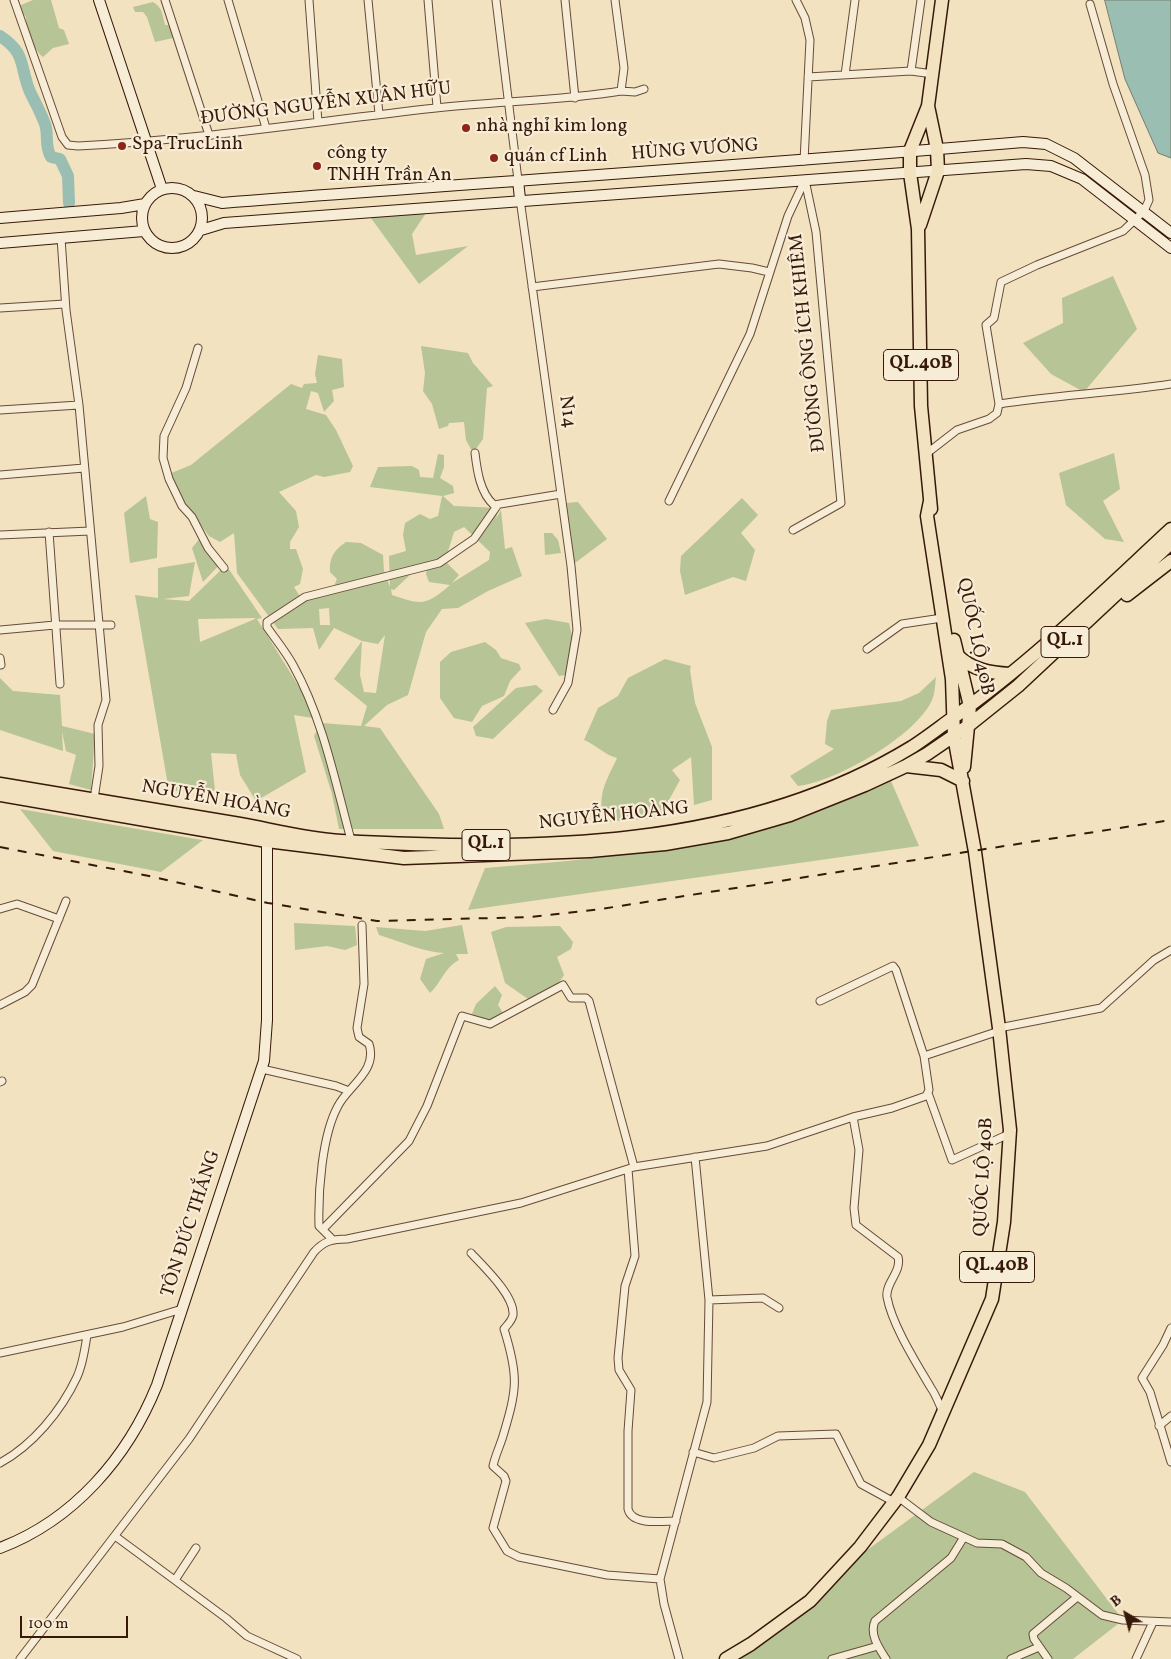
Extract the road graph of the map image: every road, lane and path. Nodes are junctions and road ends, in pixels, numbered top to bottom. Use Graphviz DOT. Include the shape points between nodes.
graph roads {
  1 [pos="14,0"];
  2 [pos="99,0"];
  3 [pos="165,0"];
  4 [pos="228,0"];
  5 [pos="308,0"];
  6 [pos="368,0"];
  7 [pos="428,0"];
  8 [pos="496,0"];
  9 [pos="565,0"];
  10 [pos="616,0"];
  11 [pos="796,0"];
  12 [pos="855,0"];
  13 [pos="921,0"];
  14 [pos="942,0"];
  15 [pos="1090,4"];
  16 [pos="911,72"];
  17 [pos="845,74"];
  18 [pos="933,74"];
  19 [pos="808,77"];
  20 [pos="644,89"];
  21 [pos="621,91"];
  22 [pos="575,98"];
  23 [pos="508,101"];
  24 [pos="928,106"];
  25 [pos="437,107"];
  26 [pos="379,114"];
  27 [pos="318,122"];
  28 [pos="266,128"];
  29 [pos="209,135"];
  30 [pos="146,142"];
  31 [pos="937,149"];
  32 [pos="910,151"];
  33 [pos="804,161"];
  34 [pos="938,171"];
  35 [pos="910,173"];
  36 [pos="518,180"];
  37 [pos="805,180"];
  38 [pos="162,189"];
  39 [pos="194,196"];
  40 [pos="520,199"];
  41 [pos="145,204"];
  42 [pos="1144,211"];
  43 [pos="0,218"];
  44 [pos="1135,221"];
  45 [pos="918,229"];
  46 [pos="201,230"];
  47 [pos="144,231"];
  48 [pos="1171,233"];
  49 [pos="61,238"];
  50 [pos="0,243"];
  51 [pos="1171,248"];
  52 [pos="769,272"];
  53 [pos="532,287"];
  54 [pos="65,304"];
  55 [pos="0,308"];
  56 [pos="198,348"];
  57 [pos="1171,384"];
  58 [pos="999,404"];
  59 [pos="79,405"];
  60 [pos="0,410"];
  61 [pos="475,453"];
  62 [pos="926,454"];
  63 [pos="84,468"];
  64 [pos="0,475"];
  65 [pos="561,494"];
  66 [pos="669,501"];
  67 [pos="930,501"];
  68 [pos="497,506"];
  69 [pos="1171,529"];
  70 [pos="793,530"];
  71 [pos="90,531"];
  72 [pos="49,532"];
  73 [pos="0,535"];
  74 [pos="1171,543"];
  75 [pos="1171,561"];
  76 [pos="224,568"];
  77 [pos="942,618"];
  78 [pos="55,625"];
  79 [pos="98,625"];
  80 [pos="111,625"];
  81 [pos="0,630"];
  82 [pos="1060,647"];
  83 [pos="866,649"];
  84 [pos="957,655"];
  85 [pos="0,658"];
  86 [pos="1,666"];
  87 [pos="1010,674"];
  88 [pos="60,684"];
  89 [pos="970,706"];
  90 [pos="553,710"];
  91 [pos="952,718"];
  92 [pos="968,726"];
  93 [pos="954,736"];
  94 [pos="906,766"];
  95 [pos="964,781"];
  96 [pos="0,784"];
  97 [pos="0,795"];
  98 [pos="94,799"];
  99 [pos="350,840"];
  100 [pos="267,841"];
  101 [pos="66,901"];
  102 [pos="0,909"];
  103 [pos="59,918"];
  104 [pos="362,925"];
  105 [pos="1171,950"];
  106 [pos="820,1001"];
  107 [pos="0,1005"];
  108 [pos="999,1030"];
  109 [pos="924,1056"];
  110 [pos="262,1069"];
  111 [pos="349,1091"];
  112 [pos="928,1093"];
  113 [pos="853,1117"];
  114 [pos="1009,1134"];
  115 [pos="695,1157"];
  116 [pos="631,1168"];
  117 [pos="322,1229"];
  118 [pos="332,1239"];
  119 [pos="471,1253"];
  120 [pos="709,1300"];
  121 [pos="779,1308"];
  122 [pos="182,1309"];
  123 [pos="1171,1328"];
  124 [pos="87,1335"];
  125 [pos="0,1353"];
  126 [pos="943,1412"];
  127 [pos="1171,1416"];
  128 [pos="1160,1426"];
  129 [pos="693,1452"];
  130 [pos="1171,1462"];
  131 [pos="0,1463"];
  132 [pos="896,1500"];
  133 [pos="676,1521"];
  134 [pos="115,1536"];
  135 [pos="964,1537"];
  136 [pos="0,1547"];
  137 [pos="196,1548"];
  138 [pos="660,1579"];
  139 [pos="175,1580"];
  140 [pos="1076,1598"];
  141 [pos="1153,1622"];
  142 [pos="1171,1622"];
  143 [pos="878,1646"];
  144 [pos="1039,1647"];
  145 [pos="732,1658"];
  146 [pos="20,1659"];
  147 [pos="297,1659"];
  148 [pos="679,1659"];
  149 [pos="832,1659"];
  150 [pos="886,1659"];
  151 [pos="1011,1659"];
  152 [pos="1048,1659"];
  153 [pos="1136,1659"];
  1 -- 30 [label="street, ĐƯỜNG NGUYỄN XUÂN HỮU" via="54,116 68,145"];
  2 -- 30 [label="main road"];
  3 -- 29 [label="street"];
  4 -- 28 [label="street"];
  5 -- 27 [label="street"];
  6 -- 26 [label="street"];
  7 -- 25 [label="street"];
  8 -- 23 [label="street"];
  9 -- 22 [label="street"];
  10 -- 21 [label="street" via="624,68"];
  11 -- 19 [label="street" via="805,18 810,40"];
  12 -- 17 [label="street"];
  13 -- 16 [label="street"];
  14 -- 18 [label="highway"];
  15 -- 42 [label="street" via="1112,84 1145,175 1149,193"];
  16 -- 17 [label="street"];
  16 -- 18 [label="street"];
  17 -- 19 [label="street"];
  18 -- 24 [label="highway"];
  19 -- 33 [label="street"];
  20 -- 21 [label="street, ĐƯỜNG NGUYỄN XUÂN HỮU"];
  21 -- 22 [label="street, ĐƯỜNG NGUYỄN XUÂN HỮU"];
  22 -- 23 [label="street, ĐƯỜNG NGUYỄN XUÂN HỮU"];
  23 -- 25 [label="street, ĐƯỜNG NGUYỄN XUÂN HỮU"];
  23 -- 36 [label="street"];
  24 -- 31 [label="highway"];
  24 -- 32 [label="highway"];
  25 -- 26 [label="street, ĐƯỜNG NGUYỄN XUÂN HỮU"];
  26 -- 27 [label="street, ĐƯỜNG NGUYỄN XUÂN HỮU"];
  27 -- 28 [label="street, ĐƯỜNG NGUYỄN XUÂN HỮU"];
  28 -- 29 [label="street, ĐƯỜNG NGUYỄN XUÂN HỮU"];
  29 -- 30 [label="street, ĐƯỜNG NGUYỄN XUÂN HỮU"];
  30 -- 38 [label="main road"];
  31 -- 32 [label="main road, HÙNG VƯƠNG"];
  31 -- 34 [label="highway"];
  31 -- 42 [label="main road, HÙNG VƯƠNG" via="1023,142 1046,144 1074,158"];
  32 -- 33 [label="main road, HÙNG VƯƠNG"];
  32 -- 35 [label="highway"];
  33 -- 36 [label="main road, HÙNG VƯƠNG"];
  33 -- 37 [label="main road"];
  34 -- 35 [label="main road, HÙNG VƯƠNG"];
  34 -- 44 [label="main road, HÙNG VƯƠNG" via="1026,164 1051,166 1082,179"];
  34 -- 45 [label="highway"];
  35 -- 37 [label="main road, HÙNG VƯƠNG"];
  35 -- 45 [label="highway"];
  36 -- 39 [label="main road, HÙNG VƯƠNG" via="222,203"];
  36 -- 40 [label="main road"];
  37 -- 40 [label="main road, HÙNG VƯƠNG"];
  37 -- 52 [label="street" via="794,200"];
  37 -- 70 [label="street, ĐƯỜNG ÔNG ÍCH KHIÊM" via="816,232 841,503"];
  38 -- 39 [label="main road" via="184,190"];
  38 -- 41 [label="main road"];
  39 -- 46 [label="main road" via="202,212"];
  40 -- 46 [label="main road, HÙNG VƯƠNG" via="224,223"];
  40 -- 53 [label="street, N14"];
  41 -- 43 [label="main road"];
  41 -- 47 [label="main road" via="142,213"];
  42 -- 44 [label="street"];
  42 -- 48 [label="main road, HÙNG VƯƠNG"];
  44 -- 51 [label="main road, HÙNG VƯƠNG"];
  44 -- 58 [label="street" via="1123,232 999,283 994,318 986,325"];
  45 -- 62 [label="highway, QUỐC LỘ 40B / QL.40B" via="921,406"];
  46 -- 47 [label="main road" via="187,245 168,249 158,246"];
  47 -- 49 [label="main road"];
  49 -- 50 [label="main road"];
  49 -- 54 [label="street"];
  52 -- 53 [label="street" via="719,264"];
  52 -- 66 [label="street" via="750,334"];
  53 -- 65 [label="street, N14"];
  54 -- 55 [label="street"];
  54 -- 59 [label="street"];
  56 -- 76 [label="street" via="186,388 164,436 162,458 182,506"];
  57 -- 58 [label="street"];
  58 -- 62 [label="street" via="994,416 957,430"];
  59 -- 60 [label="street"];
  59 -- 63 [label="street"];
  61 -- 68 [label="street" via="481,482 489,500"];
  62 -- 67 [label="highway, QUỐC LỘ 40B / QL.40B"];
  63 -- 64 [label="street"];
  63 -- 71 [label="street"];
  65 -- 68 [label="street"];
  65 -- 90 [label="street, N14" via="577,630 568,683"];
  67 -- 77 [label="highway, QUỐC LỘ 40B / QL.40B" via="927,516"];
  67 -- 84 [label="highway, QUỐC LỘ 40B / QL.40B"];
  68 -- 99 [label="street" via="474,539 439,563 305,597 267,622 267,627 292,663 311,706 330,758"];
  69 -- 87 [label="highway, NGUYỄN HOÀNG / QL.1"];
  71 -- 72 [label="street"];
  71 -- 79 [label="street"];
  72 -- 73 [label="street"];
  72 -- 78 [label="street"];
  74 -- 82 [label="highway, NGUYỄN HOÀNG / QL.1"];
  75 -- 82 [label="highway"];
  77 -- 83 [label="street" via="902,624"];
  77 -- 91 [label="highway, QUỐC LỘ 40B / QL.40B" via="952,679"];
  78 -- 79 [label="street"];
  78 -- 81 [label="street"];
  78 -- 88 [label="street"];
  79 -- 80 [label="street"];
  79 -- 98 [label="street" via="106,700 98,725 99,766"];
  82 -- 92 [label="highway, NGUYỄN HOÀNG / QL.1"];
  84 -- 87 [label="highway" via="970,666"];
  84 -- 89 [label="highway, QUỐC LỘ 40B / QL.40B"];
  85 -- 86 [label="street"];
  87 -- 89 [label="highway, NGUYỄN HOÀNG / QL.1"];
  89 -- 91 [label="highway, NGUYỄN HOÀNG / QL.1"];
  89 -- 92 [label="highway, QUỐC LỘ 40B / QL.40B"];
  91 -- 93 [label="highway, QUỐC LỘ 40B"];
  91 -- 99 [label="highway, NGUYỄN HOÀNG / QL.1" via="912,747 847,781 781,806 688,829 628,838 527,844 413,845"];
  92 -- 93 [label="highway, NGUYỄN HOÀNG / QL.1"];
  92 -- 95 [label="highway, QUỐC LỘ 40B / QL.40B"];
  93 -- 94 [label="highway, NGUYỄN HOÀNG / QL.1"];
  93 -- 95 [label="highway, QUỐC LỘ 40B / QL.40B"];
  94 -- 95 [label="highway" via="941,770"];
  94 -- 100 [label="highway, NGUYỄN HOÀNG / QL.1" via="790,815 728,833 665,844 590,852 404,858"];
  95 -- 108 [label="highway, QUỐC LỘ 40B / QL.40B"];
  96 -- 98 [label="highway, NGUYỄN HOÀNG / QL.1"];
  97 -- 100 [label="highway, NGUYỄN HOÀNG / QL.1"];
  98 -- 99 [label="highway, NGUYỄN HOÀNG / QL.1"];
  100 -- 110 [label="main road, TÔN ĐỨC THẮNG" via="267,1020"];
  101 -- 103 [label="street"];
  102 -- 103 [label="street" via="17,904"];
  103 -- 107 [label="street" via="32,985"];
  104 -- 111 [label="street" via="364,984 357,1028 371,1052 364,1074"];
  105 -- 108 [label="street" via="1154,960 1101,1008"];
  106 -- 109 [label="street" via="893,966"];
  108 -- 109 [label="street"];
  108 -- 114 [label="highway, QUỐC LỘ 40B / QL.40B"];
  109 -- 112 [label="street"];
  110 -- 111 [label="street" via="328,1083"];
  110 -- 122 [label="main road, TÔN ĐỨC THẮNG"];
  111 -- 117 [label="street" via="332,1119 319,1178 319,1226"];
  112 -- 113 [label="street" via="892,1108"];
  112 -- 114 [label="street" via="952,1160"];
  113 -- 115 [label="street" via="767,1146"];
  113 -- 126 [label="street" via="859,1150 854,1208 856,1225 898,1257 898,1267 887,1294 889,1308"];
  114 -- 126 [label="highway, QUỐC LỘ 40B / QL.40B" via="1004,1222 992,1299"];
  115 -- 116 [label="street"];
  115 -- 120 [label="street"];
  116 -- 117 [label="street" via="590,1001 571,998 563,985 490,1024 462,1016 427,1106 409,1141"];
  116 -- 118 [label="street" via="521,1203 347,1239"];
  116 -- 133 [label="street" via="635,1256 625,1286 618,1358 619,1370 631,1390 628,1509 630,1516 636,1519"];
  117 -- 118 [label="street"];
  118 -- 134 [label="street" via="314,1252 190,1439"];
  119 -- 138 [label="street" via="501,1287 513,1310 512,1319 504,1329 516,1383 493,1466 506,1482 494,1531 507,1551 519,1557 607,1575"];
  120 -- 121 [label="street" via="764,1298"];
  120 -- 129 [label="street" via="707,1402"];
  122 -- 124 [label="street"];
  122 -- 136 [label="main road, TÔN ĐỨC THẮNG" via="147,1408 109,1468 54,1520 19,1541"];
  123 -- 128 [label="street" via="1142,1378 1150,1392"];
  124 -- 125 [label="street"];
  124 -- 131 [label="street" via="78,1376 65,1398 33,1439"];
  126 -- 132 [label="highway, QUỐC LỘ 40B / QL.40B" via="929,1445"];
  127 -- 128 [label="street"];
  128 -- 130 [label="street"];
  129 -- 132 [label="street" via="714,1458 754,1448 778,1436 836,1434 861,1484"];
  129 -- 133 [label="street"];
  132 -- 135 [label="street" via="931,1522"];
  132 -- 145 [label="highway, QUỐC LỘ 40B / QL.40B" via="860,1547 810,1601"];
  133 -- 138 [label="street"];
  134 -- 139 [label="street"];
  134 -- 146 [label="street"];
  135 -- 140 [label="street" via="977,1543 1002,1544 1026,1557 1041,1573"];
  135 -- 143 [label="street" via="951,1558 875,1621 872,1630"];
  137 -- 139 [label="street"];
  138 -- 148 [label="street"];
  139 -- 147 [label="street" via="247,1636"];
  140 -- 141 [label="street" via="1102,1615"];
  140 -- 144 [label="street" via="1033,1634"];
  141 -- 142 [label="street"];
  141 -- 153 [label="street"];
  143 -- 149 [label="street"];
  143 -- 150 [label="street"];
  144 -- 151 [label="street"];
  144 -- 152 [label="street"];
}
